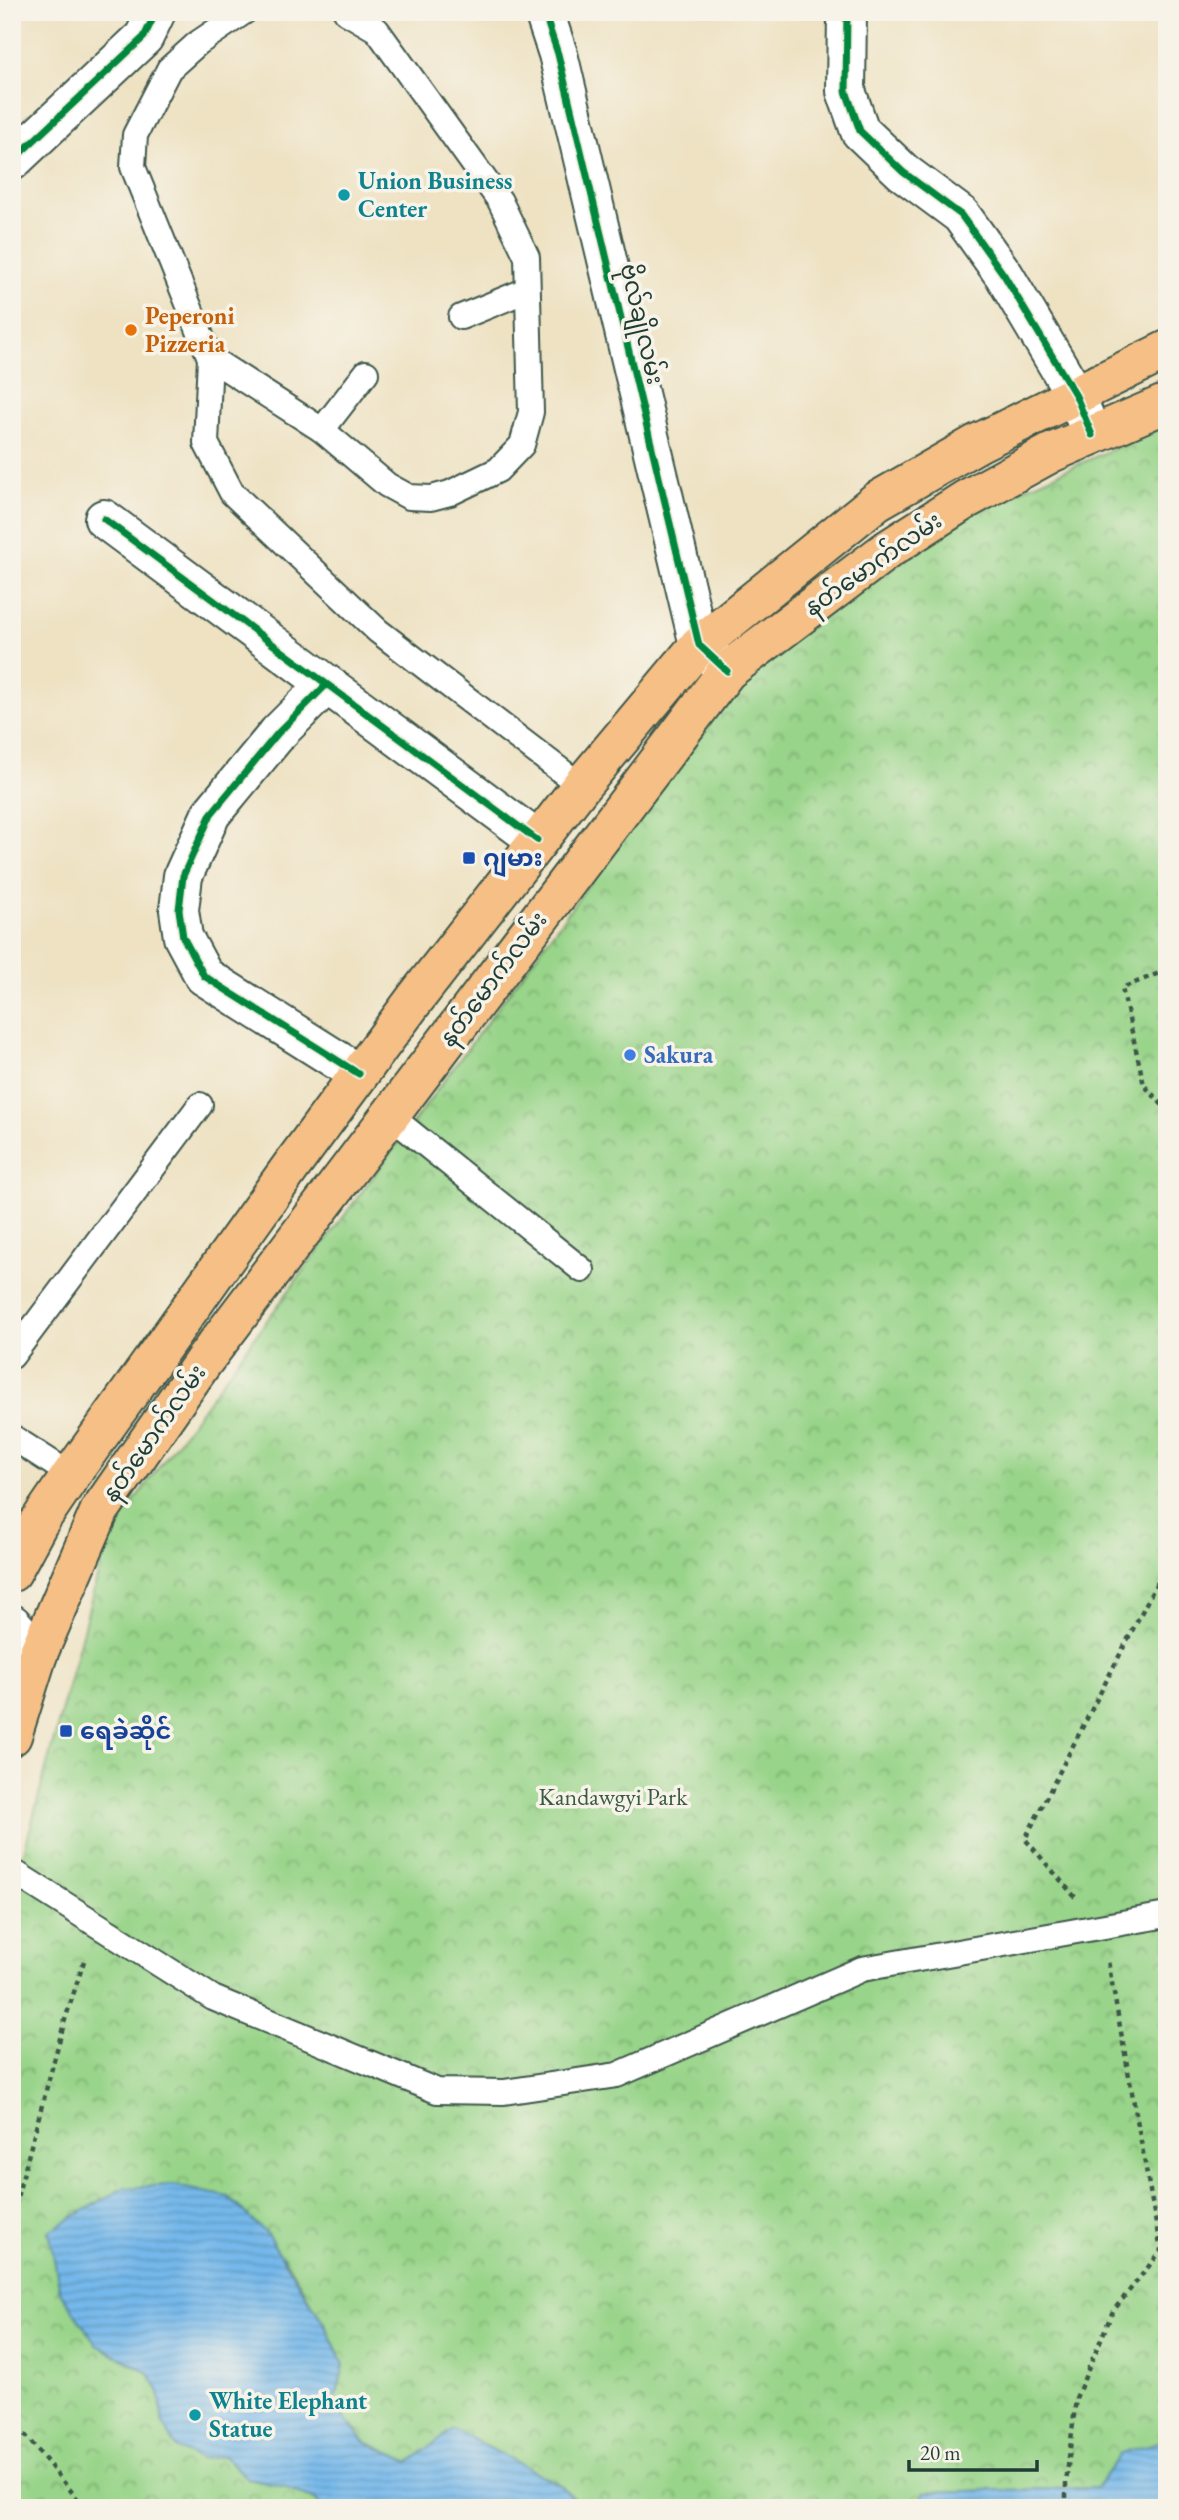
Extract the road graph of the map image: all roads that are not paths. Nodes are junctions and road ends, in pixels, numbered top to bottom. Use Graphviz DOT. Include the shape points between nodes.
graph roads {
  1 [pos="244,12"];
  2 [pos="346,12"];
  3 [pos="544,12"];
  4 [pos="847,12"];
  5 [pos="150,25"];
  6 [pos="169,69"];
  7 [pos="12,161"];
  8 [pos="527,290"];
  9 [pos="461,317"];
  10 [pos="1167,349"];
  11 [pos="210,358"];
  12 [pos="366,373"];
  13 [pos="1076,396"];
  14 [pos="1167,403"];
  15 [pos="322,430"];
  16 [pos="1092,435"];
  17 [pos="104,519"];
  18 [pos="699,645"];
  19 [pos="727,671"];
  20 [pos="327,685"];
  21 [pos="581,786"];
  22 [pos="617,816"];
  23 [pos="537,840"];
  24 [pos="359,1074"];
  25 [pos="200,1105"];
  26 [pos="389,1115"];
  27 [pos="290,1168"];
  28 [pos="330,1196"];
  29 [pos="582,1270"];
  30 [pos="12,1356"];
  31 [pos="12,1437"];
  32 [pos="71,1475"];
  33 [pos="12,1572"];
  34 [pos="12,1624"];
  35 [pos="38,1654"];
  36 [pos="12,1736"];
  37 [pos="12,1871"];
  38 [pos="1167,1915"];
  1 -- 6 [label="lane"];
  2 -- 8 [label="lane" via="377,30 500,201 527,257"];
  3 -- 18 [label="street, ဗိုလ်ချိုလမ်း" via="558,54"];
  4 -- 13 [label="street" via="846,91 860,131 903,172 961,215 1004,275"];
  5 -- 6 [label="lane"];
  5 -- 7 [label="street"];
  6 -- 11 [label="lane" via="135,135 133,167"];
  8 -- 9 [label="lane"];
  8 -- 15 [label="lane" via="531,412 522,445 498,470 450,493 409,497 387,485"];
  10 -- 13 [label="main road, နတ်မောက်လမ်း"];
  11 -- 15 [label="lane"];
  11 -- 21 [label="lane" via="206,443 232,493 378,631"];
  12 -- 15 [label="lane"];
  13 -- 16 [label="street"];
  13 -- 18 [label="main road, နတ်မောက်လမ်း" via="978,443 877,501"];
  14 -- 16 [label="main road, နတ်မောက်လမ်း"];
  16 -- 19 [label="main road, နတ်မောက်လမ်း" via="965,500 887,550"];
  17 -- 20 [label="street"];
  18 -- 19 [label="street"];
  18 -- 21 [label="main road, နတ်မောက်လမ်း"];
  19 -- 22 [label="main road, နတ်မောက်လမ်း"];
  20 -- 23 [label="street"];
  20 -- 24 [label="street" via="278,733 211,814 183,876 179,910 183,937 204,976"];
  21 -- 22 [label="main road"];
  21 -- 23 [label="main road, နတ်မောက်လမ်း"];
  22 -- 26 [label="main road, နတ်မောက်လမ်း"];
  23 -- 24 [label="main road, နတ်မောက်လမ်း"];
  24 -- 27 [label="main road, နတ်မောက်လမ်း"];
  25 -- 30 [label="lane"];
  26 -- 28 [label="main road, နတ်မောက်လမ်း"];
  26 -- 29 [label="lane"];
  27 -- 28 [label="main road"];
  27 -- 32 [label="main road, နတ်မောက်လမ်း"];
  28 -- 35 [label="main road, နတ်မောက်လမ်း" via="203,1362 100,1510"];
  31 -- 32 [label="lane"];
  32 -- 33 [label="main road, နတ်မောက်လမ်း"];
  34 -- 35 [label="street"];
  35 -- 36 [label="main road, နတ်မောက်လမ်း"];
  37 -- 38 [label="lane" via="213,1997 438,2091 504,2092 617,2075 862,1969"];
}
